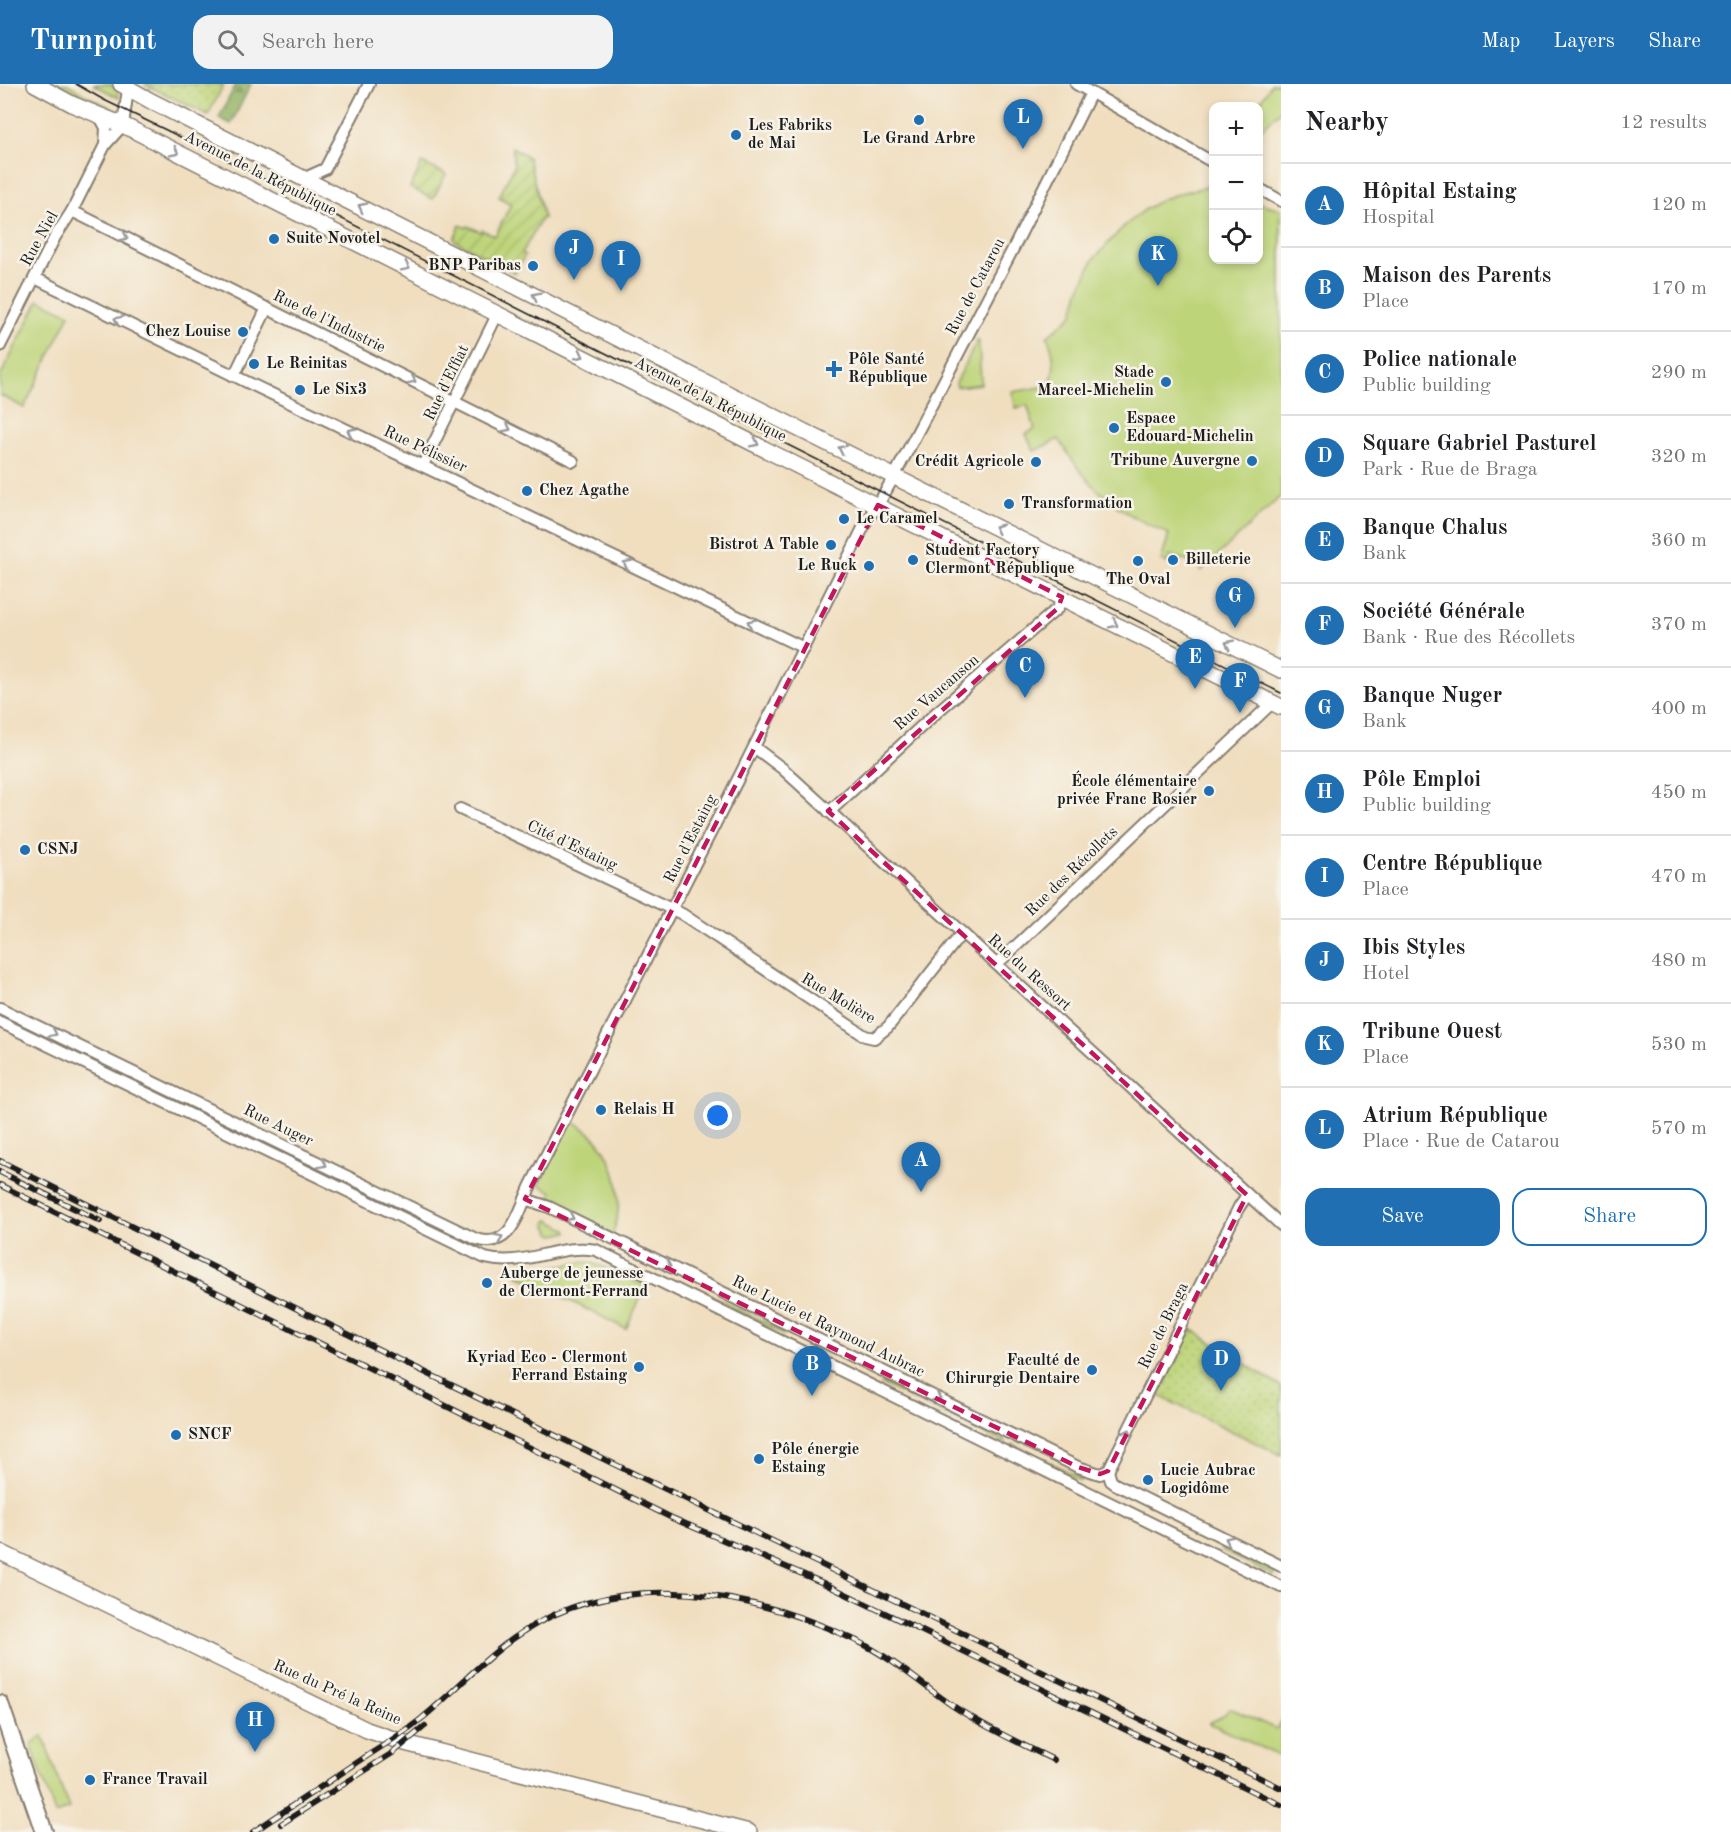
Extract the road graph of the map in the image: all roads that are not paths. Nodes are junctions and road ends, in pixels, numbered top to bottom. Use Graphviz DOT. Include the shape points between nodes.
graph roads {
  1 [pos="35,84"];
  2 [pos="369,84"];
  3 [pos="1076,84"];
  4 [pos="124,86"];
  5 [pos="1091,93"];
  6 [pos="99,115"];
  7 [pos="123,125"];
  8 [pos="105,145"];
  9 [pos="1209,160"];
  10 [pos="325,169"];
  11 [pos="305,178"];
  12 [pos="1263,191"];
  13 [pos="332,192"];
  14 [pos="1281,201"];
  15 [pos="72,211"];
  16 [pos="36,278"];
  17 [pos="267,308"];
  18 [pos="498,313"];
  19 [pos="0,346"];
  20 [pos="234,376"];
  21 [pos="454,401"];
  22 [pos="573,461"];
  23 [pos="423,465"];
  24 [pos="894,476"];
  25 [pos="881,499"];
  26 [pos="1062,597"];
  27 [pos="804,648"];
  28 [pos="1281,670"];
  29 [pos="1277,705"];
  30 [pos="754,747"];
  31 [pos="460,809"];
  32 [pos="829,812"];
  33 [pos="671,910"];
  34 [pos="962,933"];
  35 [pos="998,964"];
  36 [pos="0,1008"];
  37 [pos="0,1022"];
  38 [pos="1247,1195"];
  39 [pos="525,1199"];
  40 [pos="1281,1225"];
  41 [pos="1108,1471"];
  42 [pos="0,1552"];
  43 [pos="1281,1566"];
  44 [pos="1281,1587"];
  45 [pos="0,1704"];
  46 [pos="44,1832"];
  47 [pos="749,1832"];
  1 -- 6 [label="main road, Avenue de la République"];
  2 -- 10 [label="street"];
  3 -- 5 [label="street"];
  4 -- 7 [label="street, Avenue de la République"];
  4 -- 11 [label="main road, Avenue de la République"];
  5 -- 9 [label="street"];
  5 -- 24 [label="street, Rue de Catarou"];
  6 -- 7 [label="main road, Avenue de la République"];
  6 -- 8 [label="street" via="106,128"];
  7 -- 8 [label="street, Rue Niel"];
  7 -- 18 [label="main road, Avenue de la République, one-way"];
  8 -- 15 [label="street, Rue Niel"];
  10 -- 11 [label="street"];
  10 -- 13 [label="street"];
  11 -- 13 [label="main road, Avenue de la République"];
  12 -- 14 [label="street"];
  24 -- 13 [label="main road, Avenue de la République, one-way"];
  15 -- 16 [label="street, Rue Niel"];
  15 -- 17 [label="street, Rue de l'Industrie, one-way"];
  16 -- 19 [label="street, Rue Niel"];
  20 -- 16 [label="street, Rue Pélissier, one-way"];
  17 -- 20 [label="street"];
  17 -- 21 [label="street, Rue de l'Industrie, one-way"];
  18 -- 21 [label="street, Rue d'Effiat"];
  18 -- 25 [label="main road, Avenue de la République, one-way"];
  23 -- 20 [label="street, Rue Pélissier, one-way"];
  21 -- 22 [label="street, Rue de l'Industrie, one-way"];
  21 -- 23 [label="street, Rue d'Effiat"];
  27 -- 23 [label="street, Rue Pélissier, one-way"];
  24 -- 25 [label="street, Rue de Catarou"];
  28 -- 24 [label="main road, Avenue de la République, one-way"];
  25 -- 26 [label="main road, Avenue de la République"];
  25 -- 27 [label="street, Rue d'Estaing"];
  26 -- 29 [label="main road, Avenue de la République, one-way"];
  26 -- 32 [label="street, Rue Vaucanson" via="1058,608"];
  27 -- 30 [label="street, Rue d'Estaing"];
  29 -- 35 [label="street, Rue des Récollets"];
  30 -- 32 [label="street, Rue du Ressort"];
  30 -- 33 [label="street, Rue d'Estaing"];
  31 -- 33 [label="street, Cité d'Estaing"];
  32 -- 34 [label="street, Rue du Ressort"];
  33 -- 34 [label="street, Rue Molière" via="865,1036 874,1038 888,1027"];
  33 -- 39 [label="street, Rue d'Estaing"];
  34 -- 35 [label="street, Rue du Ressort"];
  35 -- 38 [label="street, Rue du Ressort"];
  36 -- 39 [label="street, Rue Auger, one-way" via="476,1239 492,1242 502,1238"];
  37 -- 44 [label="street" via="485,1258 509,1262 570,1250 596,1250"];
  38 -- 40 [label="street, Rue du Ressort"];
  41 -- 38 [label="street, Rue de Braga, one-way"];
  39 -- 41 [label="street, Rue Lucie et Raymond Aubrac, one-way" via="549,1207 1078,1467 1100,1474"];
  43 -- 41 [label="street, one-way" via="1115,1484"];
  42 -- 47 [label="main road, Rue du Pré la Reine" via="367,1730"];
  45 -- 46 [label="main road"];
}
